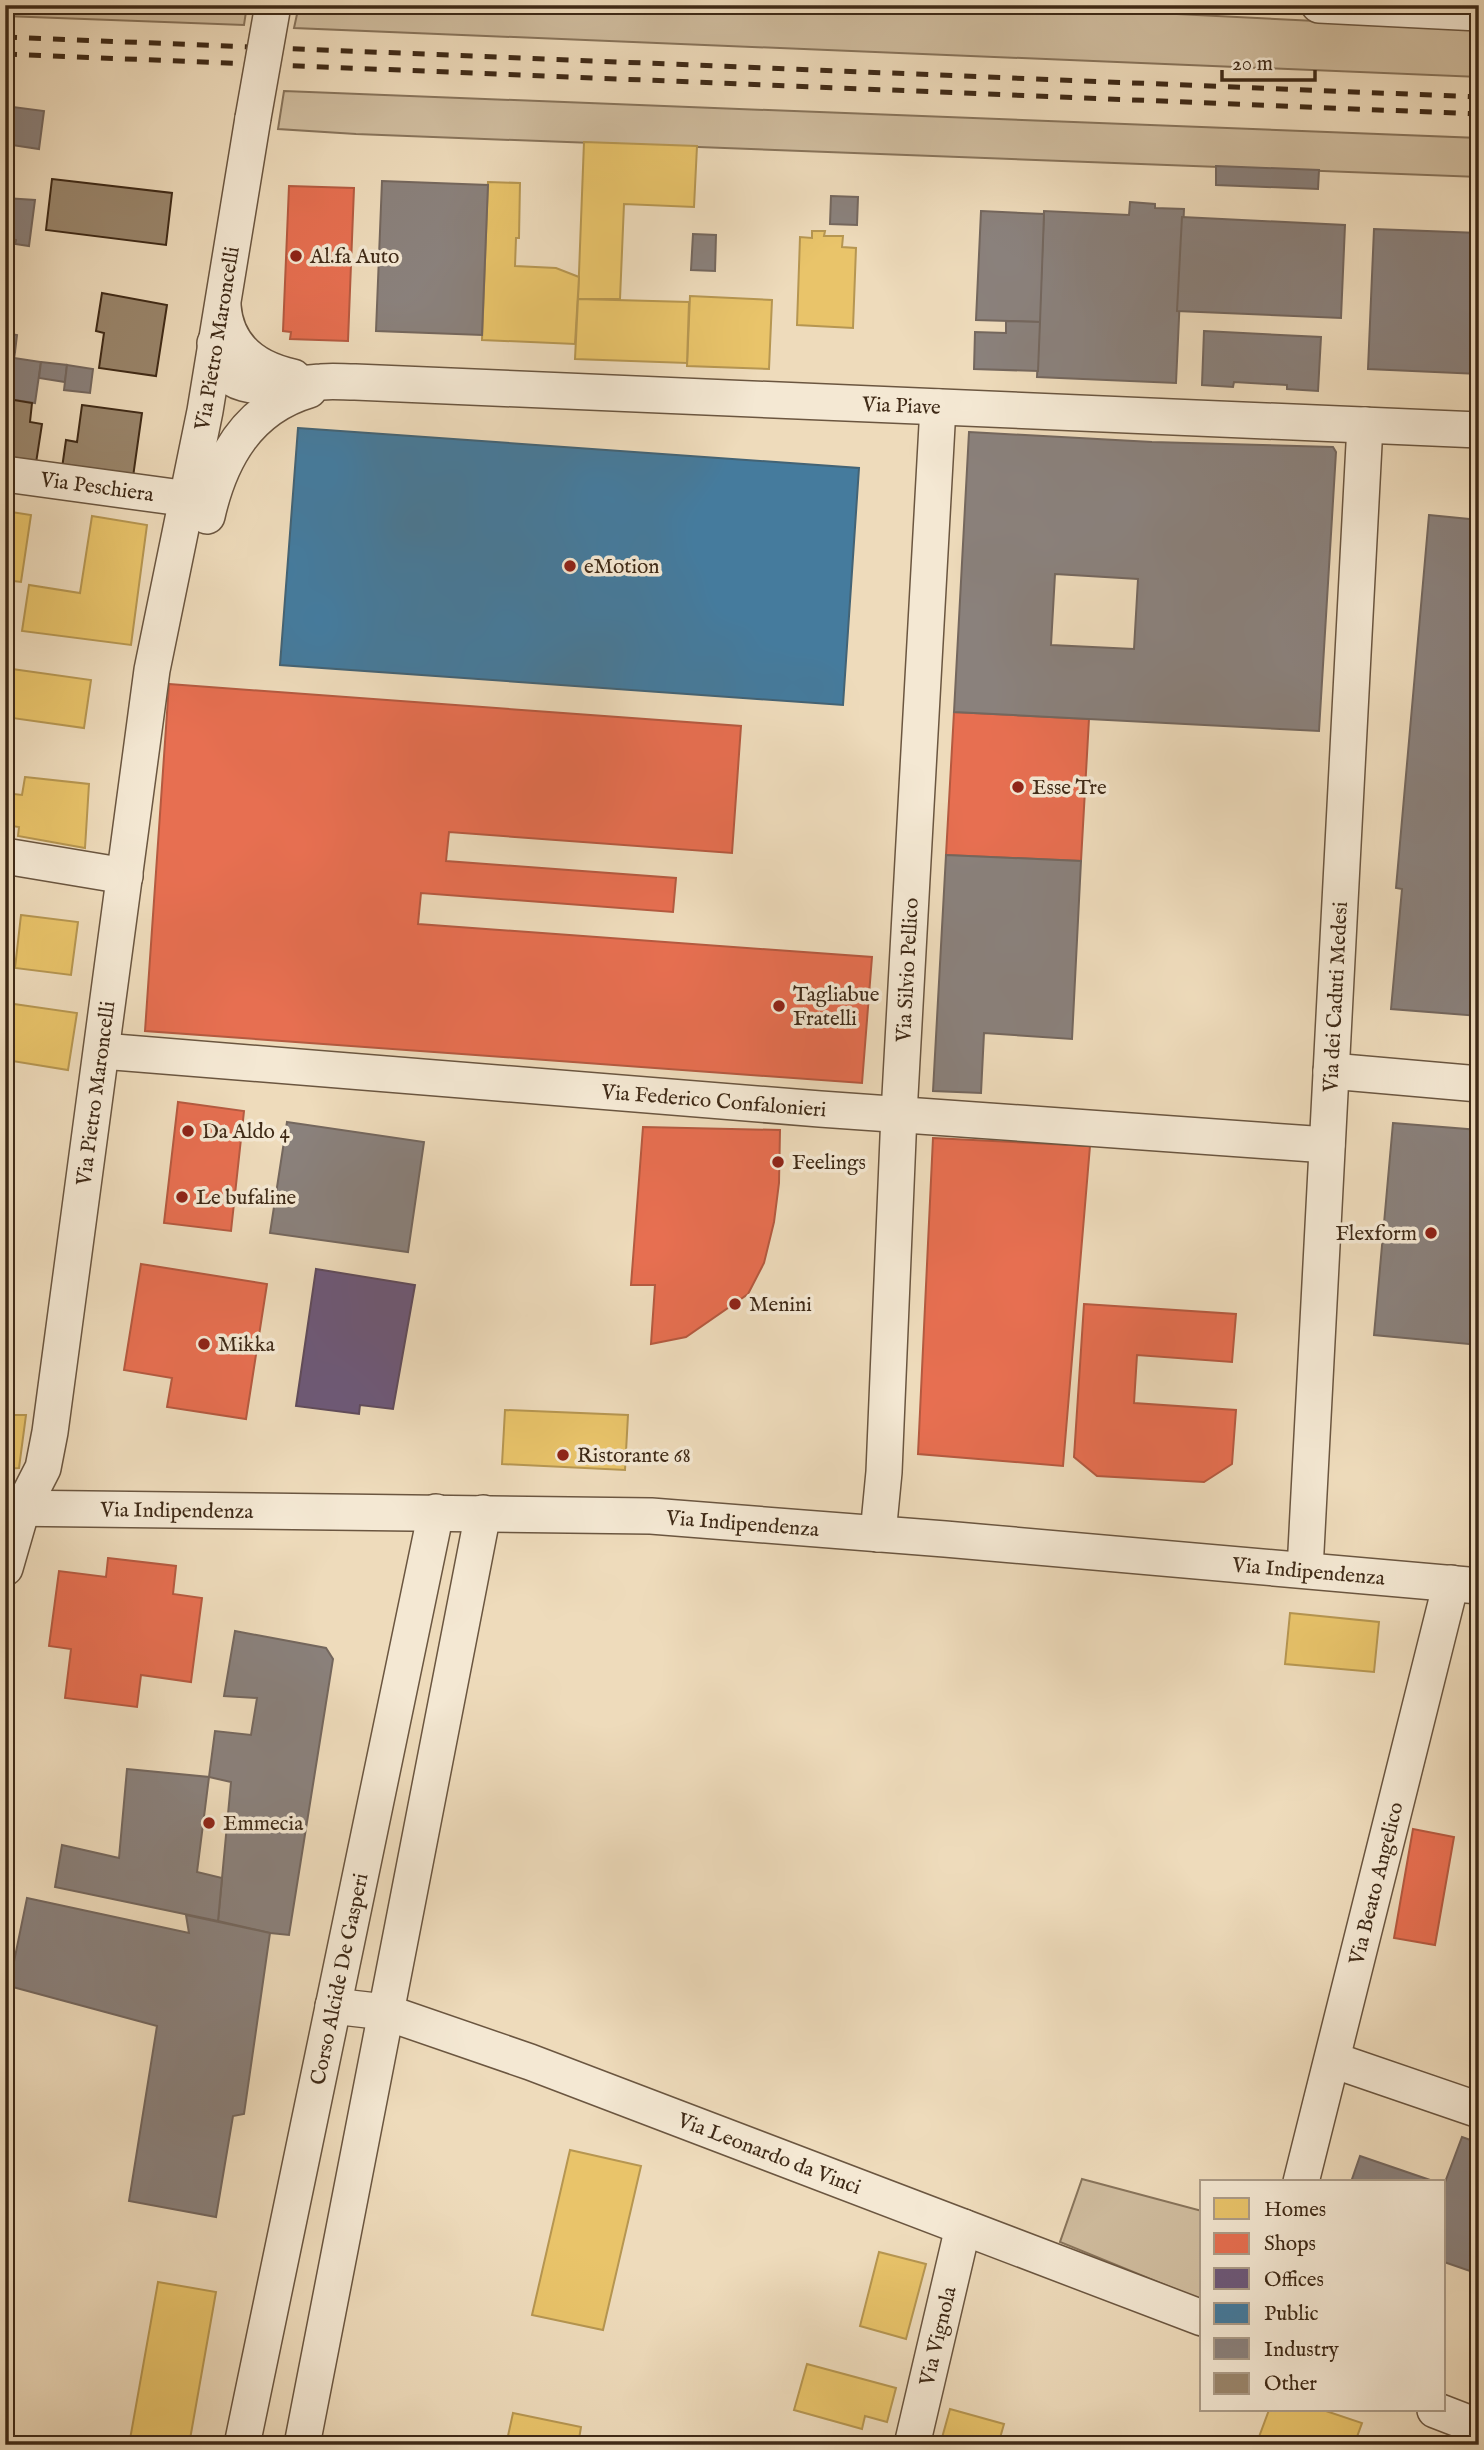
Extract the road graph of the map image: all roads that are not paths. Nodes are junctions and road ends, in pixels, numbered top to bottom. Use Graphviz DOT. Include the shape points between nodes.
graph roads {
  1 [pos="273,5"];
  2 [pos="1319,5"];
  3 [pos="1479,13"];
  4 [pos="223,296"];
  5 [pos="215,342"];
  6 [pos="339,382"];
  7 [pos="938,407"];
  8 [pos="1365,425"];
  9 [pos="1479,430"];
  10 [pos="5,474"];
  11 [pos="189,499"];
  12 [pos="152,670"];
  13 [pos="5,856"];
  14 [pos="125,876"];
  15 [pos="102,1051"];
  16 [pos="1331,1071"];
  17 [pos="1479,1084"];
  18 [pos="899,1114"];
  19 [pos="1327,1145"];
  20 [pos="14,1509"];
  21 [pos="436,1512"];
  22 [pos="483,1513"];
  23 [pos="877,1534"];
  24 [pos="5,1568"];
  25 [pos="1305,1570"];
  26 [pos="1465,1584"];
  27 [pos="333,2006"];
  28 [pos="385,2012"];
  29 [pos="1333,2060"];
  30 [pos="1479,2110"];
  31 [pos="1302,2180"];
  32 [pos="963,2227"];
  33 [pos="1200,2317"];
  34 [pos="1440,2412"];
  35 [pos="1479,2427"];
  36 [pos="242,2445"];
  37 [pos="302,2445"];
  38 [pos="912,2445"];
  1 -- 4 [label="street, Via Pietro Maroncelli, bridge"];
  2 -- 3 [label="street"];
  4 -- 5 [label="street, Via Pietro Maroncelli"];
  4 -- 6 [label="street" via="232,338 252,361 290,376"];
  5 -- 6 [label="street" via="223,372 242,383"];
  5 -- 11 [label="street, Via Pietro Maroncelli"];
  6 -- 7 [label="street, Via Piave"];
  6 -- 12 [label="street, Via Pietro Maroncelli" via="272,406 252,423 219,470 189,583"];
  7 -- 8 [label="street, Via Piave"];
  7 -- 18 [label="street, Via Silvio Pellico"];
  8 -- 9 [label="street, Via Piave"];
  8 -- 16 [label="street, Via dei Caduti Medesi"];
  10 -- 11 [label="street, Via Peschiera"];
  11 -- 12 [label="street, Via Pietro Maroncelli"];
  12 -- 14 [label="street, Via Pietro Maroncelli"];
  13 -- 14 [label="street"];
  14 -- 15 [label="street, Via Pietro Maroncelli"];
  15 -- 18 [label="street, Via Federico Confalonieri"];
  15 -- 20 [label="street, Via Pietro Maroncelli" via="50,1432 43,1468"];
  16 -- 17 [label="street"];
  16 -- 19 [label="street, Via dei Caduti Medesi"];
  18 -- 19 [label="street, Via Federico Confalonieri"];
  18 -- 23 [label="street, Via Silvio Pellico" via="884,1472"];
  19 -- 25 [label="street, Via dei Caduti Medesi"];
  20 -- 21 [label="street, Via Indipendenza"];
  20 -- 24 [label="street, Via Pietro Maroncelli"];
  21 -- 22 [label="street, Via Indipendenza"];
  21 -- 27 [label="street, Corso Alcide De Gasperi"];
  22 -- 23 [label="street, Via Indipendenza" via="651,1516"];
  22 -- 28 [label="street"];
  23 -- 25 [label="street, Via Indipendenza"];
  25 -- 26 [label="street, Via Indipendenza"];
  26 -- 29 [label="street, Via Beato Angelico"];
  27 -- 28 [label="street, Via Leonardo da Vinci"];
  27 -- 36 [label="street, Corso Alcide De Gasperi"];
  28 -- 32 [label="street, Via Leonardo da Vinci" via="530,2062"];
  28 -- 37 [label="street"];
  29 -- 30 [label="street"];
  29 -- 31 [label="street, Via Beato Angelico"];
  32 -- 33 [label="street, Via Leonardo da Vinci"];
  32 -- 38 [label="street, Via Vignola"];
  34 -- 35 [label="street"];
}
